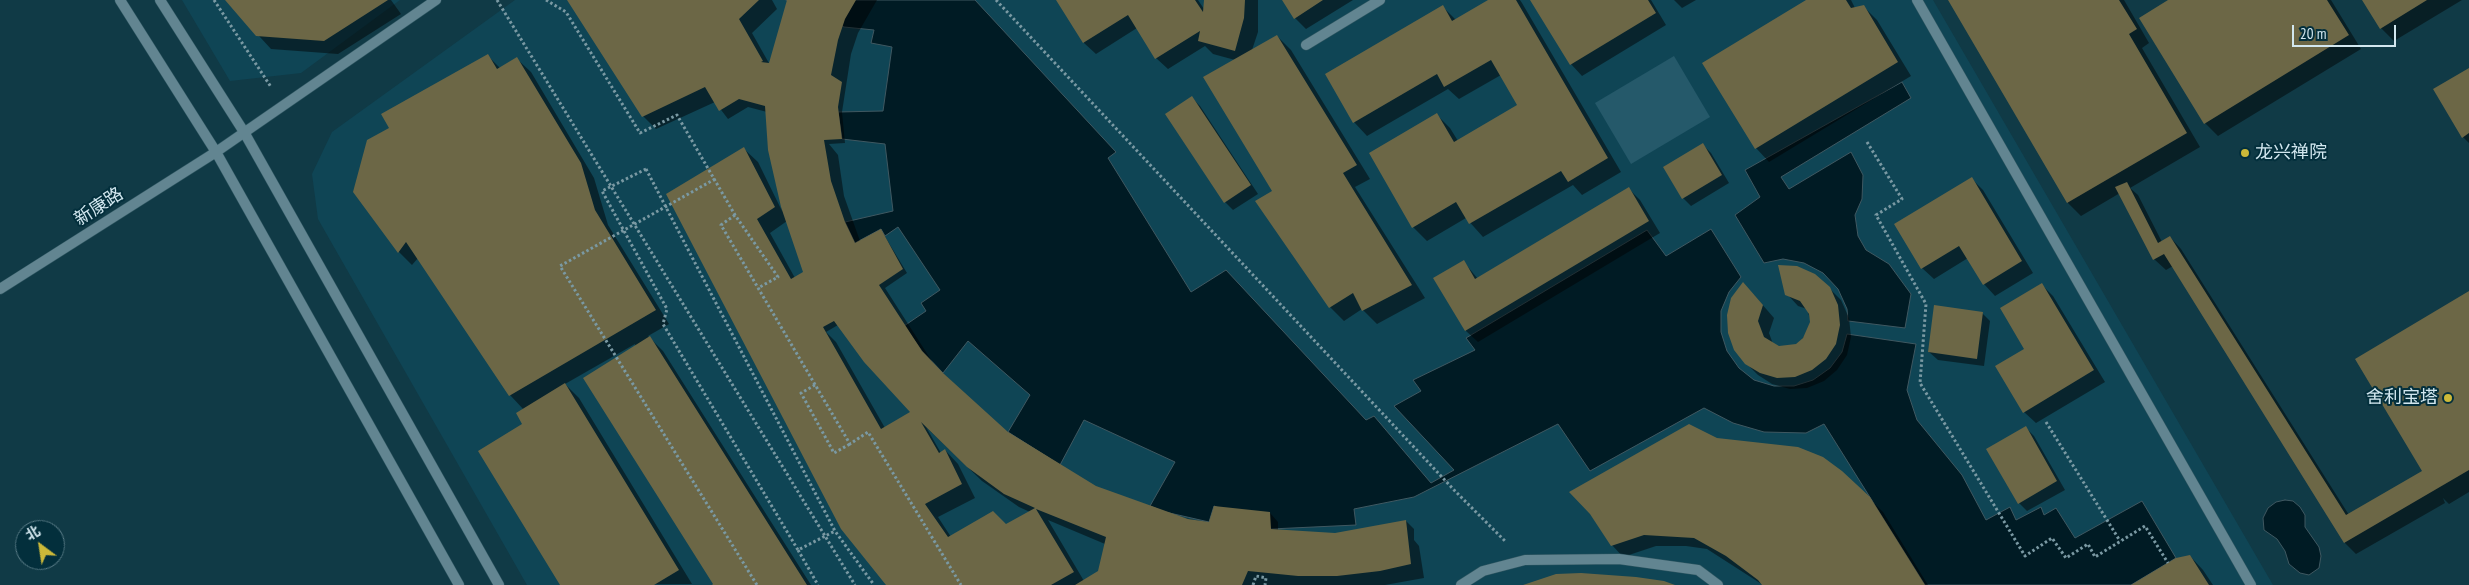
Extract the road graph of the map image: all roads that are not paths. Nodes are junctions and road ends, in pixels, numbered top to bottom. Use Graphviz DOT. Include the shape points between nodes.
graph roads {
  1 [pos="120,0"];
  2 [pos="160,0"];
  3 [pos="436,0"];
  4 [pos="1380,0"];
  5 [pos="1917,0"];
  6 [pos="1306,44"];
  7 [pos="244,132"];
  8 [pos="216,152"];
  9 [pos="0,289"];
  10 [pos="459,585"];
  11 [pos="499,585"];
  12 [pos="1461,585"];
  13 [pos="1718,585"];
  14 [pos="2251,585"];
  1 -- 8 [label="street"];
  2 -- 7 [label="street"];
  3 -- 7 [label="street, 新康路"];
  4 -- 6 [label="street"];
  5 -- 14 [label="street"];
  7 -- 8 [label="street, 新康路"];
  7 -- 11 [label="street"];
  8 -- 9 [label="street, 新康路"];
  8 -- 10 [label="street"];
  12 -- 13 [label="street" via="1484,571 1525,560 1619,559 1698,570"];
}
